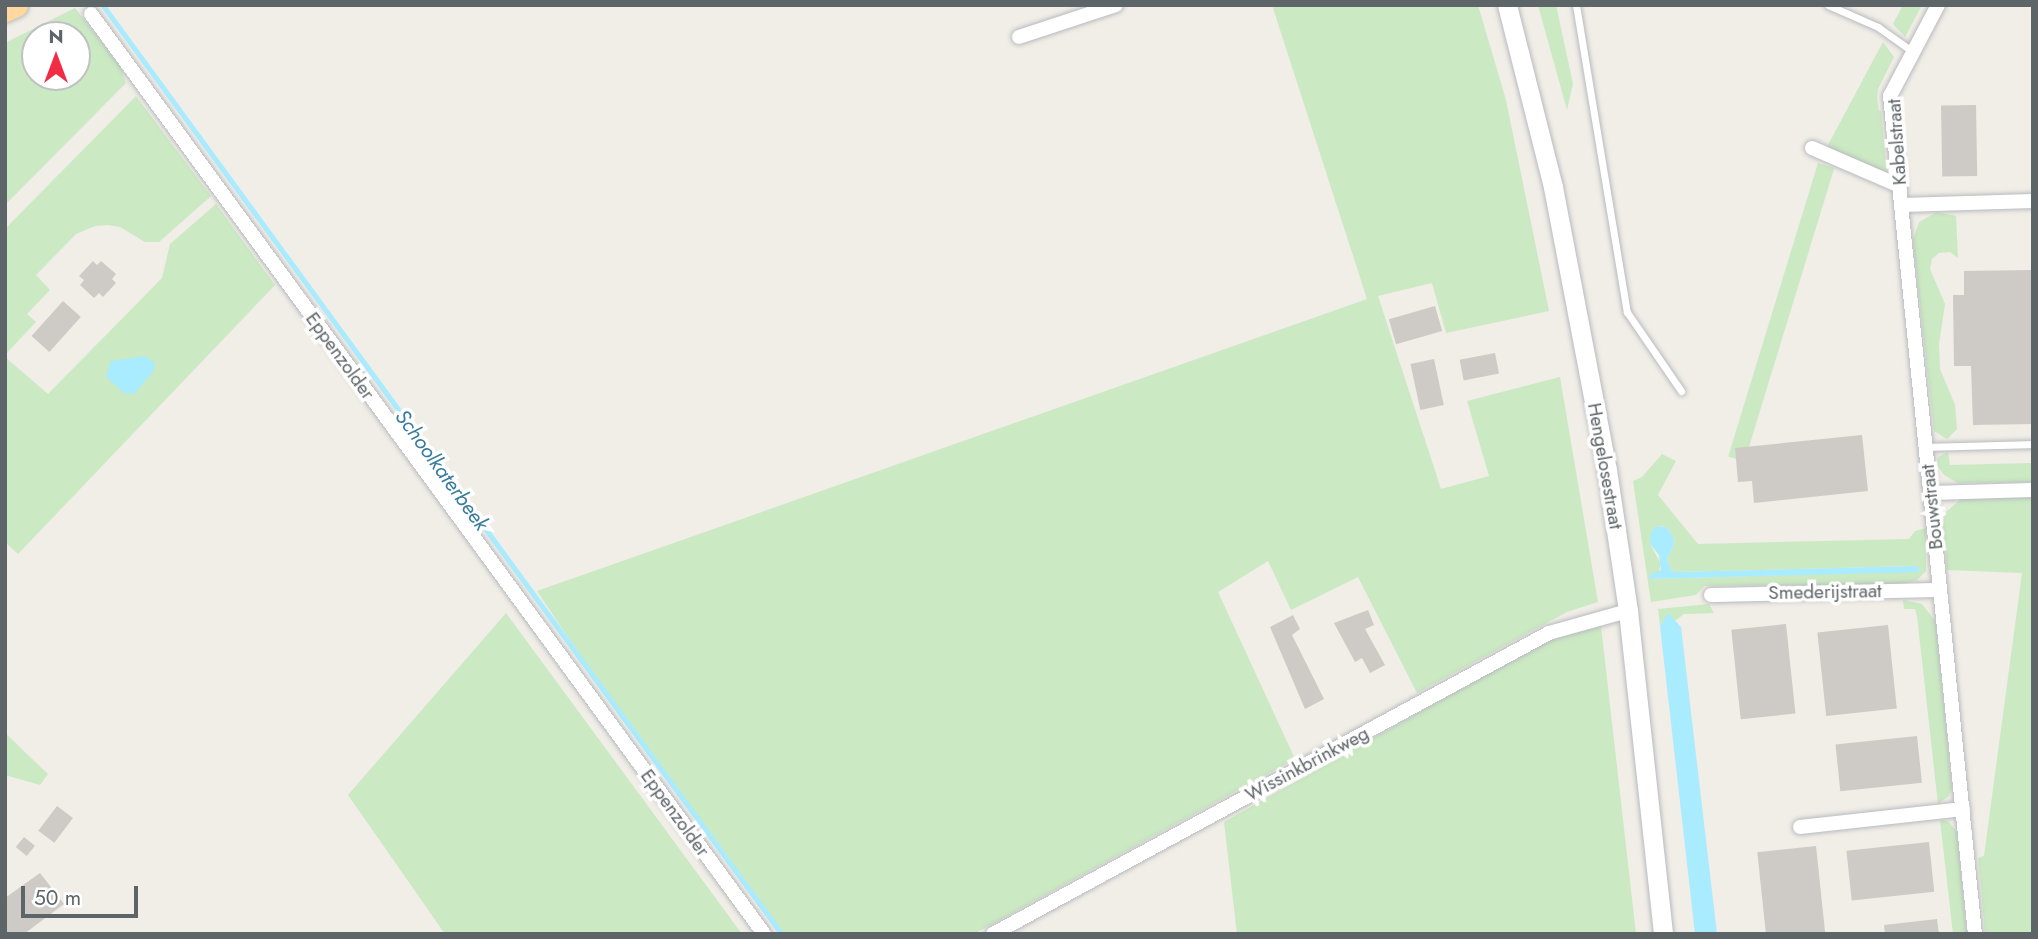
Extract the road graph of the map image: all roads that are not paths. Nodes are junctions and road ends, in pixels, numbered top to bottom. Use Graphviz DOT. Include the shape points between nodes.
graph roads {
  1 [pos="16,5"];
  2 [pos="1116,5"];
  3 [pos="1507,5"];
  4 [pos="1576,5"];
  5 [pos="1828,5"];
  6 [pos="1938,5"];
  7 [pos="5,10"];
  8 [pos="91,14"];
  9 [pos="1019,37"];
  10 [pos="1914,52"];
  11 [pos="1812,148"];
  12 [pos="1900,186"];
  13 [pos="2033,201"];
  14 [pos="1902,205"];
  15 [pos="1682,391"];
  16 [pos="2033,444"];
  17 [pos="1926,447"];
  18 [pos="2033,490"];
  19 [pos="1930,493"];
  20 [pos="1940,590"];
  21 [pos="1711,595"];
  22 [pos="1628,611"];
  23 [pos="1963,809"];
  24 [pos="1800,827"];
  25 [pos="764,934"];
  26 [pos="993,934"];
  27 [pos="1663,934"];
  28 [pos="1975,934"];
  1 -- 7 [label="highway"];
  2 -- 9 [label="street"];
  3 -- 22 [label="main road, Hengelosestraat" via="1572,279"];
  4 -- 15 [label="lane" via="1627,312"];
  5 -- 10 [label="lane" via="1878,27"];
  6 -- 10 [label="street, Kabelstraat"];
  8 -- 25 [label="street, Eppenzolder"];
  10 -- 12 [label="street, Kabelstraat" via="1891,96"];
  11 -- 12 [label="street"];
  12 -- 14 [label="street, Kabelstraat"];
  13 -- 14 [label="street"];
  14 -- 17 [label="street, Bouwstraat"];
  16 -- 17 [label="lane"];
  17 -- 19 [label="street, Bouwstraat"];
  18 -- 19 [label="street"];
  19 -- 20 [label="street, Bouwstraat"];
  20 -- 21 [label="street, Smederijstraat"];
  20 -- 23 [label="street, Bouwstraat"];
  22 -- 26 [label="street, Wissinkbrinkweg" via="1549,633"];
  22 -- 27 [label="main road, Hengelosestraat"];
  23 -- 24 [label="street"];
  23 -- 28 [label="street, Bouwstraat"];
}
